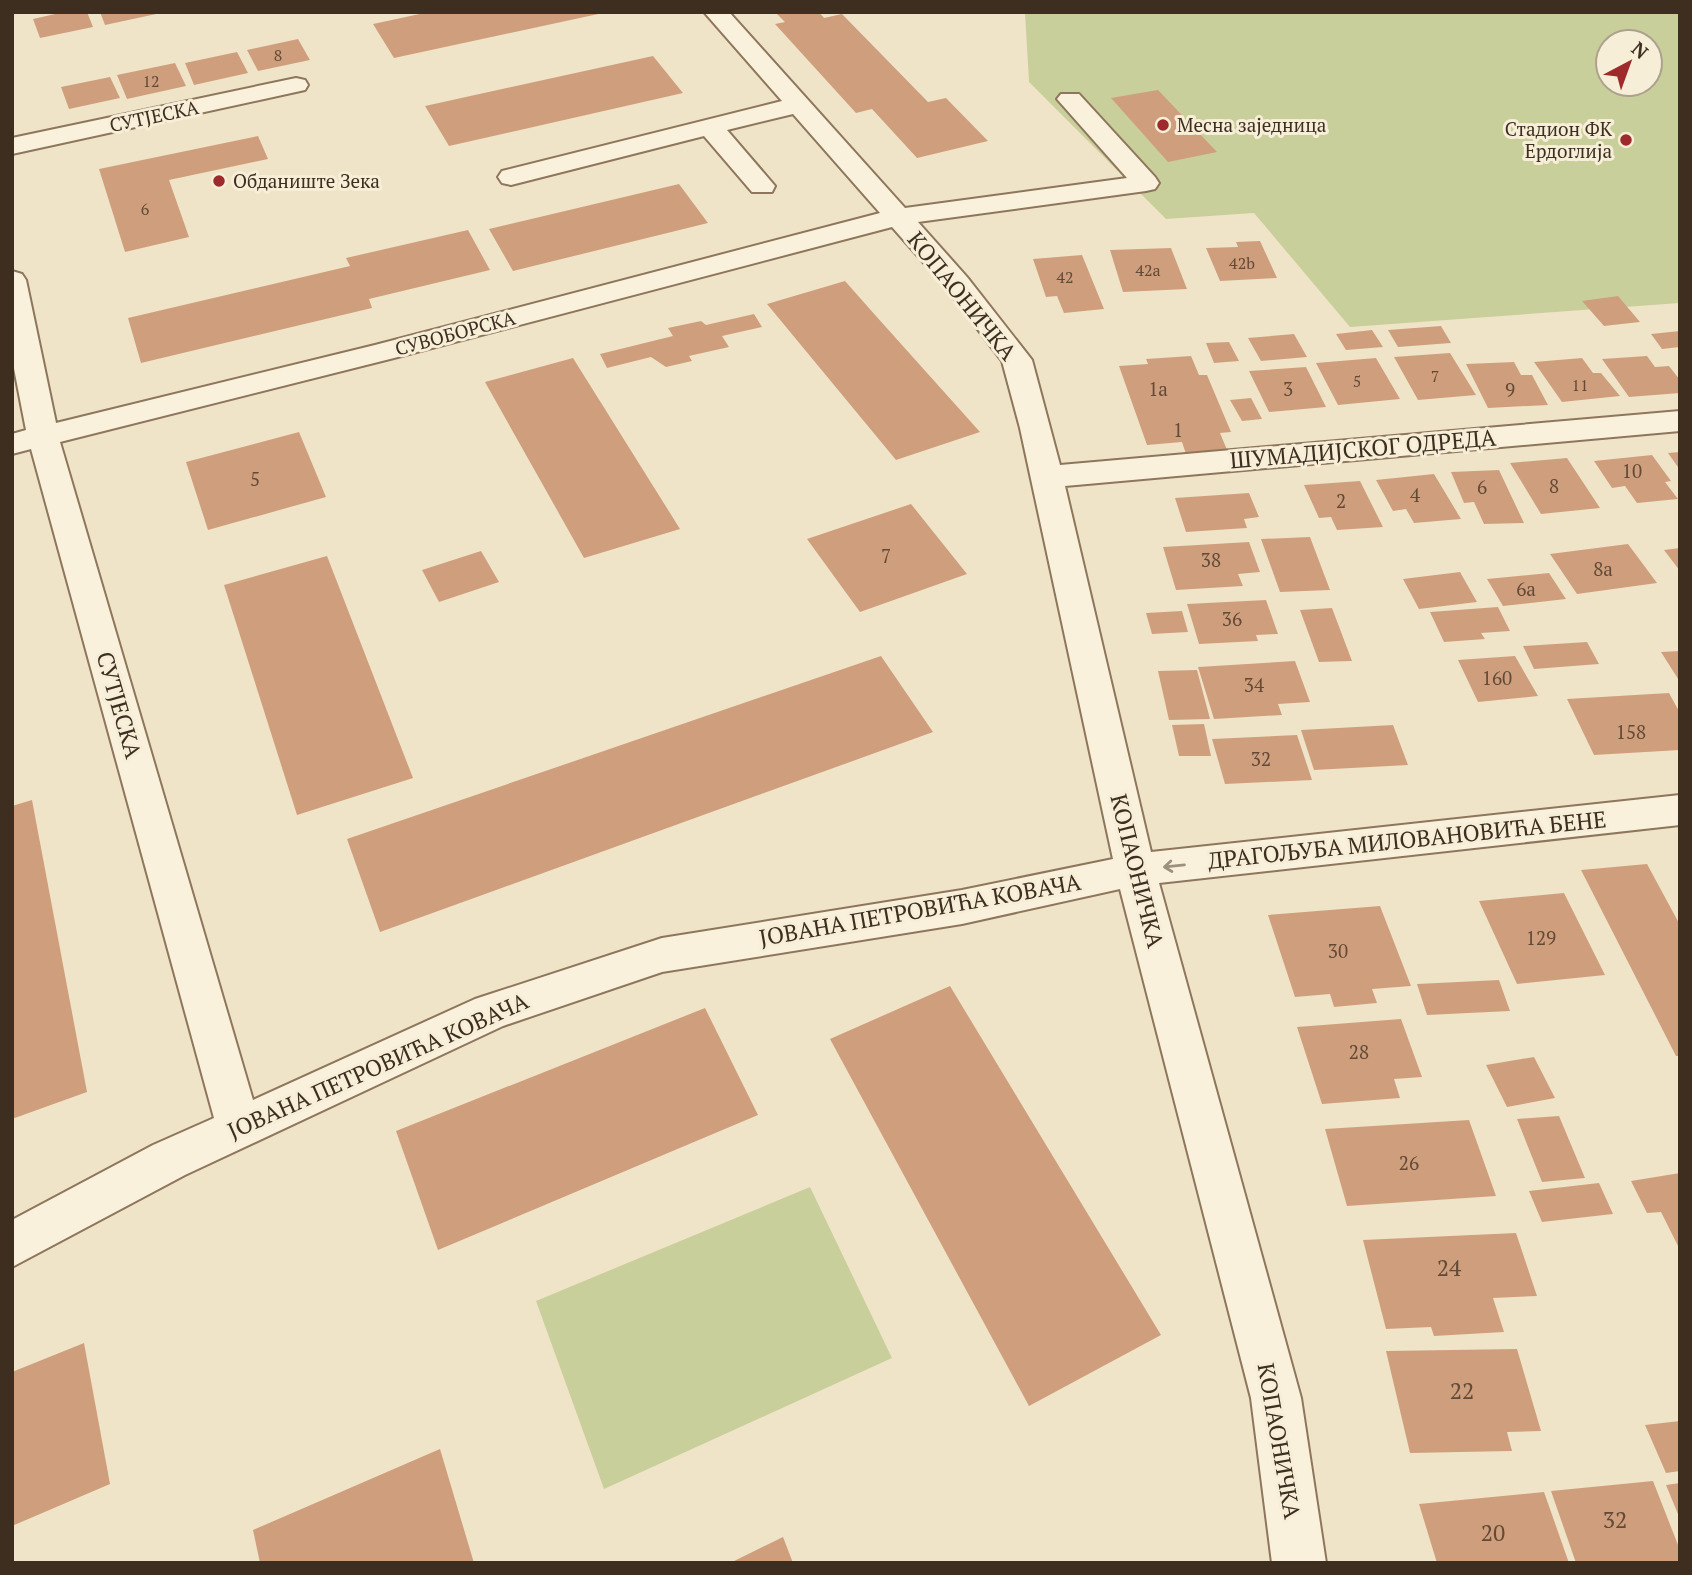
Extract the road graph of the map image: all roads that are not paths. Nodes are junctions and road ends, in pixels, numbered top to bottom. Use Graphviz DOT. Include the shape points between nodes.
graph roads {
  1 [pos="716,12"];
  2 [pos="296,85"];
  3 [pos="1070,99"];
  4 [pos="797,105"];
  5 [pos="710,127"];
  6 [pos="12,146"];
  7 [pos="511,177"];
  8 [pos="762,186"];
  9 [pos="897,217"];
  10 [pos="12,280"];
  11 [pos="1680,421"];
  12 [pos="28,440"];
  13 [pos="1047,477"];
  14 [pos="1680,810"];
  15 [pos="1135,870"];
  16 [pos="239,1127"];
  17 [pos="12,1245"];
  18 [pos="1299,1563"];
  1 -- 4 [label="street, КОПАОНИЧКА"];
  2 -- 6 [label="street, СУТЈЕСКА"];
  3 -- 9 [label="street, КОПАОНИЧКА" via="1146,183"];
  4 -- 5 [label="street"];
  4 -- 9 [label="street, КОПАОНИЧКА"];
  5 -- 7 [label="street"];
  5 -- 8 [label="street"];
  9 -- 12 [label="street, СУВОБОРСКА"];
  9 -- 13 [label="street, КОПАОНИЧКА" via="957,283 1017,360"];
  10 -- 12 [label="street, СУТЈЕСКА"];
  11 -- 13 [label="street, ШУМАДИЈСКОГ ОДРЕДА"];
  12 -- 16 [label="street, СУТЈЕСКА"];
  13 -- 15 [label="street, КОПАОНИЧКА"];
  14 -- 15 [label="street, ДРАГОЉУБА МИЛОВАНОВИЋА БЕНЕ, one-way"];
  15 -- 16 [label="street, ЈОВАНА ПЕТРОВИЋА КОВАЧА" via="962,907 662,955 490,1012"];
  15 -- 18 [label="street, КОПАОНИЧКА" via="1276,1398"];
  16 -- 17 [label="street, ЈОВАНА ПЕТРОВИЋА КОВАЧА"];
}
